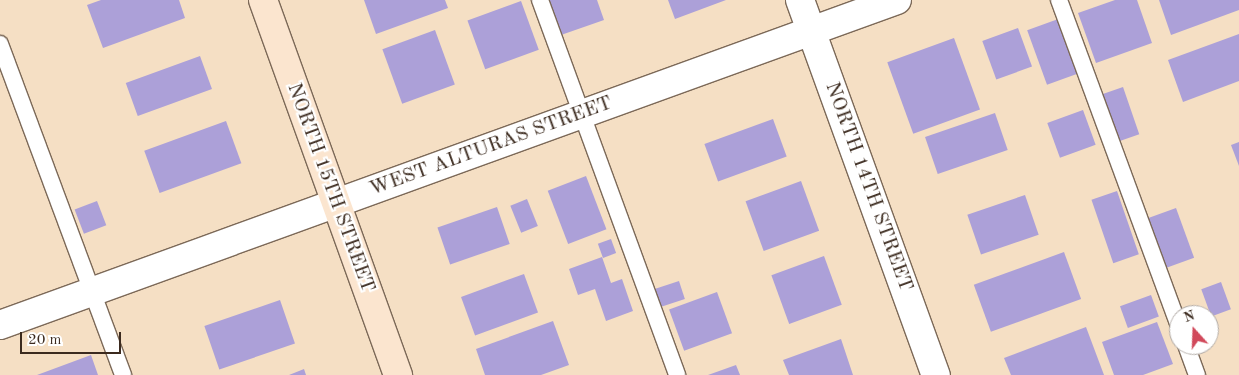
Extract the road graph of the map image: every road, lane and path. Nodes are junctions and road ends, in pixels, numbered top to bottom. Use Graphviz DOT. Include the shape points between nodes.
graph roads {
  1 [pos="263,0"];
  2 [pos="540,0"];
  3 [pos="800,0"];
  4 [pos="897,0"];
  5 [pos="1059,0"];
  6 [pos="812,31"];
  7 [pos="0,44"];
  8 [pos="581,114"];
  9 [pos="336,203"];
  10 [pos="92,292"];
  11 [pos="1171,305"];
  12 [pos="0,325"];
  13 [pos="1190,355"];
  14 [pos="123,375"];
  15 [pos="398,375"];
  16 [pos="676,375"];
  17 [pos="936,375"];
  18 [pos="1197,375"];
  1 -- 9 [label="street, NORTH 15TH STREET"];
  2 -- 8 [label="lane"];
  3 -- 6 [label="street, NORTH 14TH STREET"];
  4 -- 6 [label="street, WEST ALTURAS STREET"];
  5 -- 11 [label="lane"];
  6 -- 8 [label="street, WEST ALTURAS STREET"];
  6 -- 17 [label="street, NORTH 14TH STREET"];
  7 -- 10 [label="lane"];
  8 -- 9 [label="street, WEST ALTURAS STREET"];
  8 -- 16 [label="lane"];
  9 -- 10 [label="street, WEST ALTURAS STREET"];
  9 -- 15 [label="street, NORTH 15TH STREET"];
  10 -- 12 [label="street, WEST ALTURAS STREET"];
  10 -- 14 [label="lane"];
  13 -- 18 [label="lane"];
}
